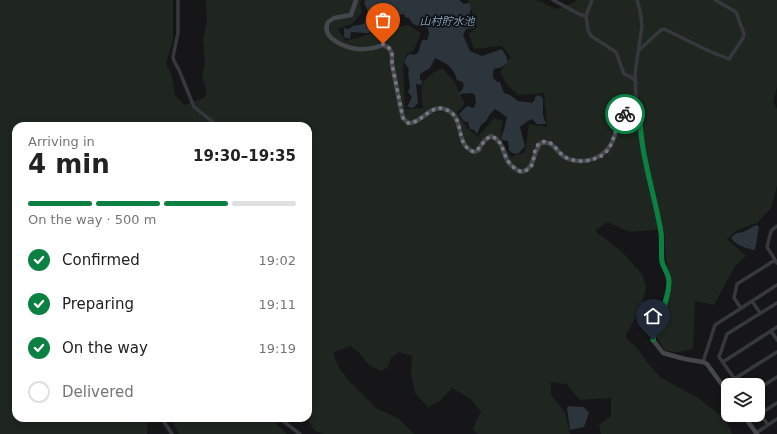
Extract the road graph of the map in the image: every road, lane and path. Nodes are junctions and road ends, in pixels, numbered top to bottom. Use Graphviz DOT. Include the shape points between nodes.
graph roads {
  1 [pos="178,0"];
  2 [pos="356,0"];
  3 [pos="553,0"];
  4 [pos="592,0"];
  5 [pos="637,0"];
  6 [pos="715,0"];
  7 [pos="586,16"];
  8 [pos="639,50"];
  9 [pos="636,82"];
  10 [pos="636,105"];
  11 [pos="213,122"];
  12 [pos="777,226"];
  13 [pos="776,261"];
  14 [pos="777,285"];
  15 [pos="752,301"];
  16 [pos="777,303"];
  17 [pos="741,308"];
  18 [pos="760,313"];
  19 [pos="777,327"];
  20 [pos="771,331"];
  21 [pos="777,340"];
  22 [pos="777,352"];
  23 [pos="703,362"];
  24 [pos="723,362"];
  25 [pos="777,377"];
  26 [pos="734,378"];
  27 [pos="737,378"];
  28 [pos="721,383"];
  29 [pos="765,385"];
  30 [pos="777,403"];
  31 [pos="765,409"];
  32 [pos="777,419"];
  33 [pos="765,421"];
  34 [pos="164,422"];
  35 [pos="284,422"];
  36 [pos="748,422"];
  37 [pos="768,425"];
  38 [pos="756,433"];
  39 [pos="172,434"];
  40 [pos="300,434"];
  1 -- 11 [label="street" via="178,33 174,61 194,107"];
  2 -- 10 [label="street" via="351,15 334,18 328,22 326,28 331,38 344,46 370,49 383,44 389,48 403,118 408,123 413,123 434,109 446,109 458,121 464,145 468,150 479,150 481,144 493,136 502,145 509,164 522,172 530,167 538,146 544,142 550,143 568,159 582,161 601,156 614,140 624,114"];
  3 -- 7 [label="street"];
  4 -- 7 [label="street"];
  5 -- 8 [label="street" via="642,26"];
  6 -- 8 [label="street" via="736,12 744,34 729,59 664,29"];
  7 -- 9 [label="street" via="591,36 616,52 624,74"];
  8 -- 9 [label="street"];
  9 -- 10 [label="street"];
  10 -- 23 [label="street" via="640,109 643,152 660,232 662,263 669,282 664,308 653,340 663,354"];
  12 -- 13 [label="street" via="770,231 767,247"];
  13 -- 17 [label="street" via="736,285 734,298"];
  14 -- 15 [label="street"];
  15 -- 17 [label="street"];
  15 -- 18 [label="street"];
  16 -- 18 [label="street"];
  17 -- 23 [label="street" via="715,325"];
  18 -- 24 [label="street" via="727,334 719,357"];
  19 -- 20 [label="street"];
  20 -- 21 [label="street"];
  20 -- 24 [label="street"];
  22 -- 27 [label="street"];
  23 -- 28 [label="street"];
  24 -- 26 [label="street"];
  25 -- 29 [label="street"];
  30 -- 31 [label="street"];
  32 -- 37 [label="street"];
  33 -- 37 [label="street"];
  34 -- 39 [label="street"];
  35 -- 40 [label="street"];
  36 -- 38 [label="street"];
  37 -- 38 [label="street"];
}
